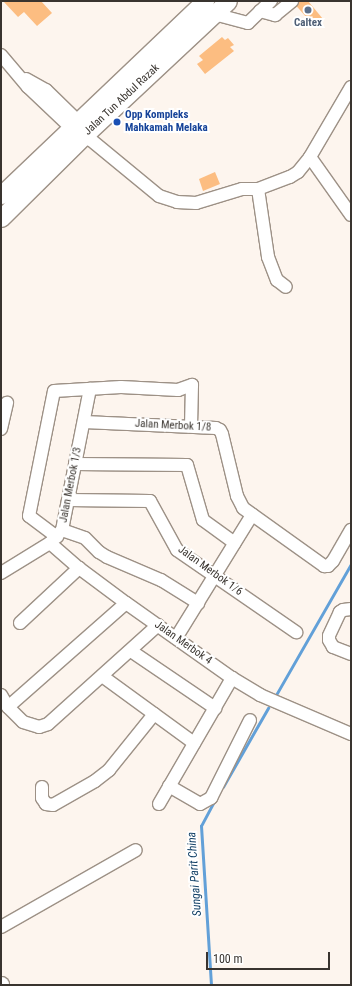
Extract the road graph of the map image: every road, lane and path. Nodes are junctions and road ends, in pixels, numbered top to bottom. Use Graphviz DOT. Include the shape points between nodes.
graph roads {
  1 [pos="228,1"];
  2 [pos="271,1"];
  3 [pos="292,1"];
  4 [pos="210,8"];
  5 [pos="260,12"];
  6 [pos="1,56"];
  7 [pos="18,75"];
  8 [pos="351,87"];
  9 [pos="82,132"];
  10 [pos="310,157"];
  11 [pos="258,189"];
  12 [pos="1,195"];
  13 [pos="351,214"];
  14 [pos="1,218"];
  15 [pos="286,287"];
  16 [pos="90,390"];
  17 [pos="7,403"];
  18 [pos="84,422"];
  19 [pos="191,426"];
  20 [pos="1,429"];
  21 [pos="75,464"];
  22 [pos="68,500"];
  23 [pos="252,515"];
  24 [pos="351,530"];
  25 [pos="56,536"];
  26 [pos="235,543"];
  27 [pos="79,568"];
  28 [pos="1,573"];
  29 [pos="214,576"];
  30 [pos="126,603"];
  31 [pos="198,603"];
  32 [pos="351,609"];
  33 [pos="20,623"];
  34 [pos="158,626"];
  35 [pos="296,632"];
  36 [pos="176,638"];
  37 [pos="131,651"];
  38 [pos="351,654"];
  39 [pos="102,676"];
  40 [pos="232,678"];
  41 [pos="1,695"];
  42 [pos="8,707"];
  43 [pos="214,708"];
  44 [pos="154,714"];
  45 [pos="250,720"];
  46 [pos="351,734"];
  47 [pos="194,743"];
  48 [pos="169,786"];
  49 [pos="42,787"];
  50 [pos="159,804"];
  51 [pos="136,850"];
  52 [pos="1,926"];
  1 -- 4 [label="highway, Jalan Tun Abdul Razak"];
  2 -- 5 [label="street"];
  3 -- 5 [label="street" via="275,16"];
  4 -- 5 [label="street" via="248,23"];
  4 -- 9 [label="highway, Jalan Tun Abdul Razak"];
  6 -- 7 [label="street"];
  7 -- 9 [label="street"];
  7 -- 9 [label="street" via="46,90"];
  8 -- 10 [label="street"];
  9 -- 11 [label="street" via="159,196 177,202 196,203 242,189"];
  9 -- 12 [label="highway, Jalan Tun Abdul Razak"];
  9 -- 14 [label="highway, Jalan Tun Abdul Razak"];
  10 -- 11 [label="street" via="298,172 290,177"];
  10 -- 13 [label="street"];
  11 -- 15 [label="street" via="268,257 277,280"];
  16 -- 18 [label="street, Jalan Merbok 1/3"];
  16 -- 19 [label="street" via="121,387 178,390 192,385"];
  16 -- 25 [label="street" via="54,391 29,516"];
  17 -- 20 [label="street"];
  18 -- 19 [label="street, Jalan Merbok 1/8"];
  18 -- 21 [label="street, Jalan Merbok 1/3"];
  19 -- 23 [label="street, Jalan Merbok 1/8" via="220,430 240,503"];
  21 -- 22 [label="street, Jalan Merbok 1/3"];
  21 -- 26 [label="street" via="187,465 203,520"];
  22 -- 25 [label="street, Jalan Merbok 1/3"];
  22 -- 29 [label="street, Jalan Merbok 1/6" via="150,501 177,550"];
  23 -- 24 [label="street, Jalan Merbok 1/8" via="320,565 328,566 334,561"];
  23 -- 26 [label="street"];
  25 -- 27 [label="street, Jalan Merbok 4"];
  25 -- 28 [label="street"];
  25 -- 31 [label="street" via="85,538 107,557 161,580"];
  26 -- 29 [label="street"];
  27 -- 30 [label="street, Jalan Merbok 4"];
  27 -- 33 [label="street"];
  29 -- 31 [label="street"];
  29 -- 35 [label="street, Jalan Merbok 1/6"];
  30 -- 34 [label="street, Jalan Merbok 4"];
  30 -- 42 [label="street"];
  31 -- 36 [label="street"];
  32 -- 38 [label="street" via="340,612 329,636 333,647"];
  34 -- 36 [label="street, Jalan Merbok 4"];
  34 -- 37 [label="street"];
  36 -- 40 [label="street, Jalan Merbok 4"];
  37 -- 39 [label="street"];
  37 -- 43 [label="street"];
  39 -- 42 [label="street" via="48,724 40,727 23,722"];
  39 -- 44 [label="street"];
  40 -- 43 [label="street"];
  40 -- 46 [label="street, Jalan Merbok 4" via="260,696"];
  41 -- 42 [label="street"];
  43 -- 47 [label="street"];
  44 -- 47 [label="street"];
  44 -- 49 [label="street" via="109,770 95,781 53,805 46,804 42,798"];
  45 -- 48 [label="street" via="212,798 200,804"];
  47 -- 48 [label="street"];
  48 -- 50 [label="street"];
  51 -- 52 [label="street"];
}
